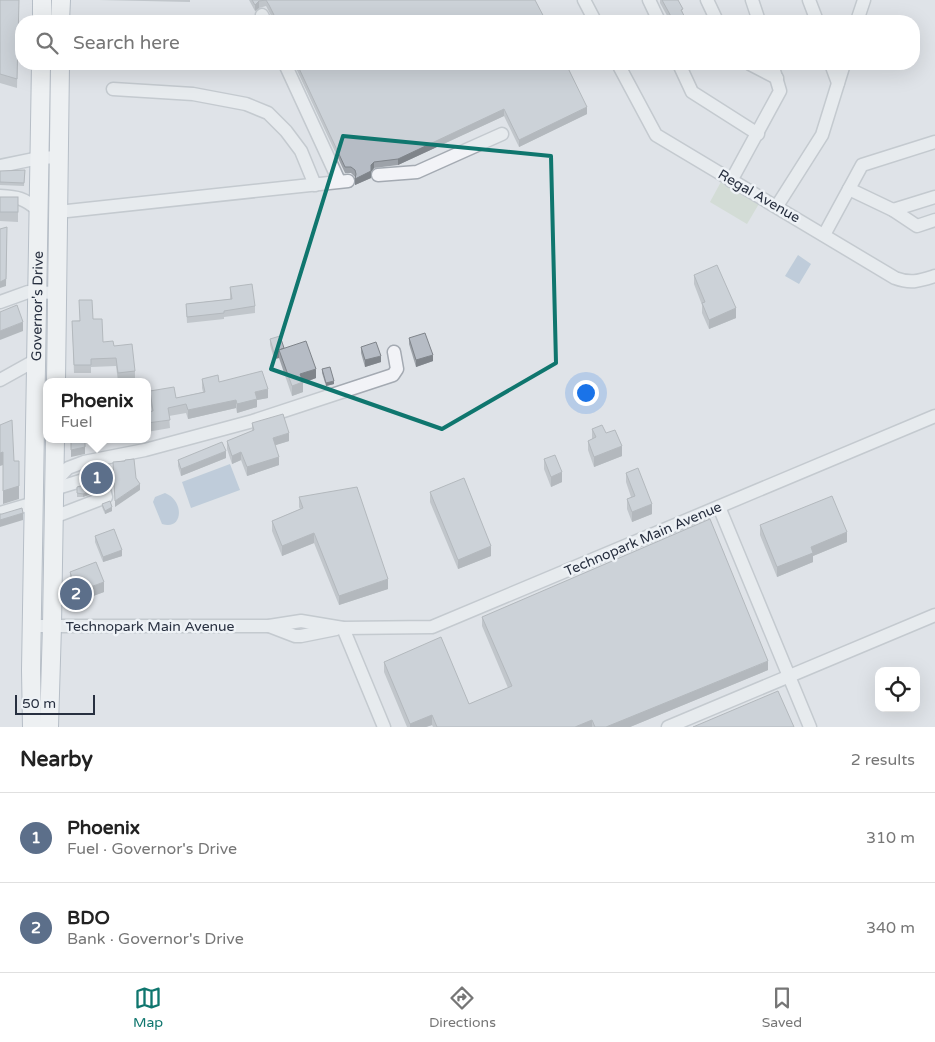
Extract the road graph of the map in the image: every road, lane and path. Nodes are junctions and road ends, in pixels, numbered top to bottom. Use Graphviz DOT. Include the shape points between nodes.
graph roads {
  1 [pos="42,0"];
  2 [pos="61,0"];
  3 [pos="584,0"];
  4 [pos="649,0"];
  5 [pos="707,0"];
  6 [pos="752,0"];
  7 [pos="810,0"];
  8 [pos="864,0"];
  9 [pos="42,15"];
  10 [pos="60,15"];
  11 [pos="592,15"];
  12 [pos="656,15"];
  13 [pos="714,15"];
  14 [pos="756,15"];
  15 [pos="815,15"];
  16 [pos="859,15"];
  17 [pos="41,70"];
  18 [pos="60,70"];
  19 [pos="288,70"];
  20 [pos="621,70"];
  21 [pos="682,70"];
  22 [pos="762,70"];
  23 [pos="774,70"];
  24 [pos="833,70"];
  25 [pos="842,70"];
  26 [pos="777,78"];
  27 [pos="838,83"];
  28 [pos="113,89"];
  29 [pos="59,132"];
  30 [pos="502,134"];
  31 [pos="758,134"];
  32 [pos="40,135"];
  33 [pos="935,142"];
  34 [pos="59,157"];
  35 [pos="39,158"];
  36 [pos="378,174"];
  37 [pos="1,180"];
  38 [pos="19,180"];
  39 [pos="731,181"];
  40 [pos="315,184"];
  41 [pos="849,189"];
  42 [pos="935,197"];
  43 [pos="777,206"];
  44 [pos="38,210"];
  45 [pos="893,210"];
  46 [pos="58,212"];
  47 [pos="935,220"];
  48 [pos="824,235"];
  49 [pos="935,276"];
  50 [pos="37,292"];
  51 [pos="57,293"];
  52 [pos="0,302"];
  53 [pos="394,352"];
  54 [pos="36,360"];
  55 [pos="56,378"];
  56 [pos="0,380"];
  57 [pos="935,416"];
  58 [pos="55,443"];
  59 [pos="54,486"];
  60 [pos="34,503"];
  61 [pos="718,507"];
  62 [pos="0,513"];
  63 [pos="54,517"];
  64 [pos="935,616"];
  65 [pos="32,626"];
  66 [pos="52,626"];
  67 [pos="343,628"];
  68 [pos="789,676"];
  69 [pos="32,727"];
  70 [pos="49,727"];
  71 [pos="384,727"];
  72 [pos="668,727"];
  73 [pos="810,727"];
  1 -- 9 [label="highway"];
  2 -- 10 [label="highway"];
  3 -- 11 [label="street"];
  4 -- 12 [label="street"];
  5 -- 13 [label="street"];
  6 -- 14 [label="street"];
  7 -- 15 [label="street"];
  8 -- 16 [label="street"];
  17 -- 32 [label="highway, Governor's Drive"];
  18 -- 29 [label="highway, Governor's Drive"];
  19 -- 40 [label="street" via="344,181"];
  20 -- 39 [label="street, Regal Avenue" via="656,135"];
  21 -- 31 [label="street" via="692,92"];
  22 -- 26 [label="street"];
  23 -- 26 [label="street"];
  24 -- 27 [label="street"];
  25 -- 27 [label="street"];
  26 -- 31 [label="street" via="780,91"];
  27 -- 43 [label="street" via="822,135"];
  28 -- 40 [label="street" via="193,94 246,104 268,113 302,150"];
  29 -- 32 [label="street"];
  29 -- 34 [label="highway, Governor's Drive"];
  30 -- 36 [label="street" via="418,172"];
  31 -- 39 [label="street"];
  32 -- 35 [label="highway, Governor's Drive"];
  33 -- 41 [label="street" via="862,165"];
  34 -- 35 [label="street"];
  34 -- 46 [label="highway, Governor's Drive"];
  35 -- 38 [label="street"];
  35 -- 44 [label="highway, Governor's Drive"];
  37 -- 38 [label="street"];
  37 -- 38 [label="street"];
  38 -- 44 [label="street" via="29,202"];
  39 -- 43 [label="street, Regal Avenue"];
  40 -- 46 [label="street"];
  41 -- 45 [label="street"];
  41 -- 48 [label="street"];
  42 -- 45 [label="street"];
  43 -- 48 [label="street, Regal Avenue"];
  44 -- 50 [label="highway, Governor's Drive"];
  45 -- 47 [label="street" via="917,226"];
  46 -- 51 [label="highway, Governor's Drive"];
  48 -- 49 [label="street, Regal Avenue" via="894,278 917,282"];
  50 -- 51 [label="street"];
  50 -- 52 [label="street"];
  50 -- 54 [label="highway, Governor's Drive"];
  51 -- 55 [label="highway, Governor's Drive"];
  53 -- 59 [label="street" via="397,369 393,375 253,420 145,450 84,462 68,468"];
  54 -- 56 [label="street"];
  54 -- 60 [label="highway, Governor's Drive"];
  57 -- 61 [label="street, Technopark Main Avenue"];
  58 -- 59 [label="highway"];
  59 -- 63 [label="highway"];
  59 -- 63 [label="street" via="100,475 106,497"];
  60 -- 62 [label="street"];
  60 -- 65 [label="highway, Governor's Drive"];
  61 -- 67 [label="street, Technopark Main Avenue" via="432,627"];
  61 -- 68 [label="street"];
  63 -- 66 [label="highway"];
  64 -- 68 [label="street"];
  65 -- 66 [label="street, Technopark Main Avenue"];
  65 -- 69 [label="highway, Governor's Drive"];
  66 -- 67 [label="street, Technopark Main Avenue" via="269,626 301,621"];
  66 -- 70 [label="highway"];
  67 -- 71 [label="street"];
  68 -- 72 [label="street"];
  68 -- 73 [label="street"];
}
